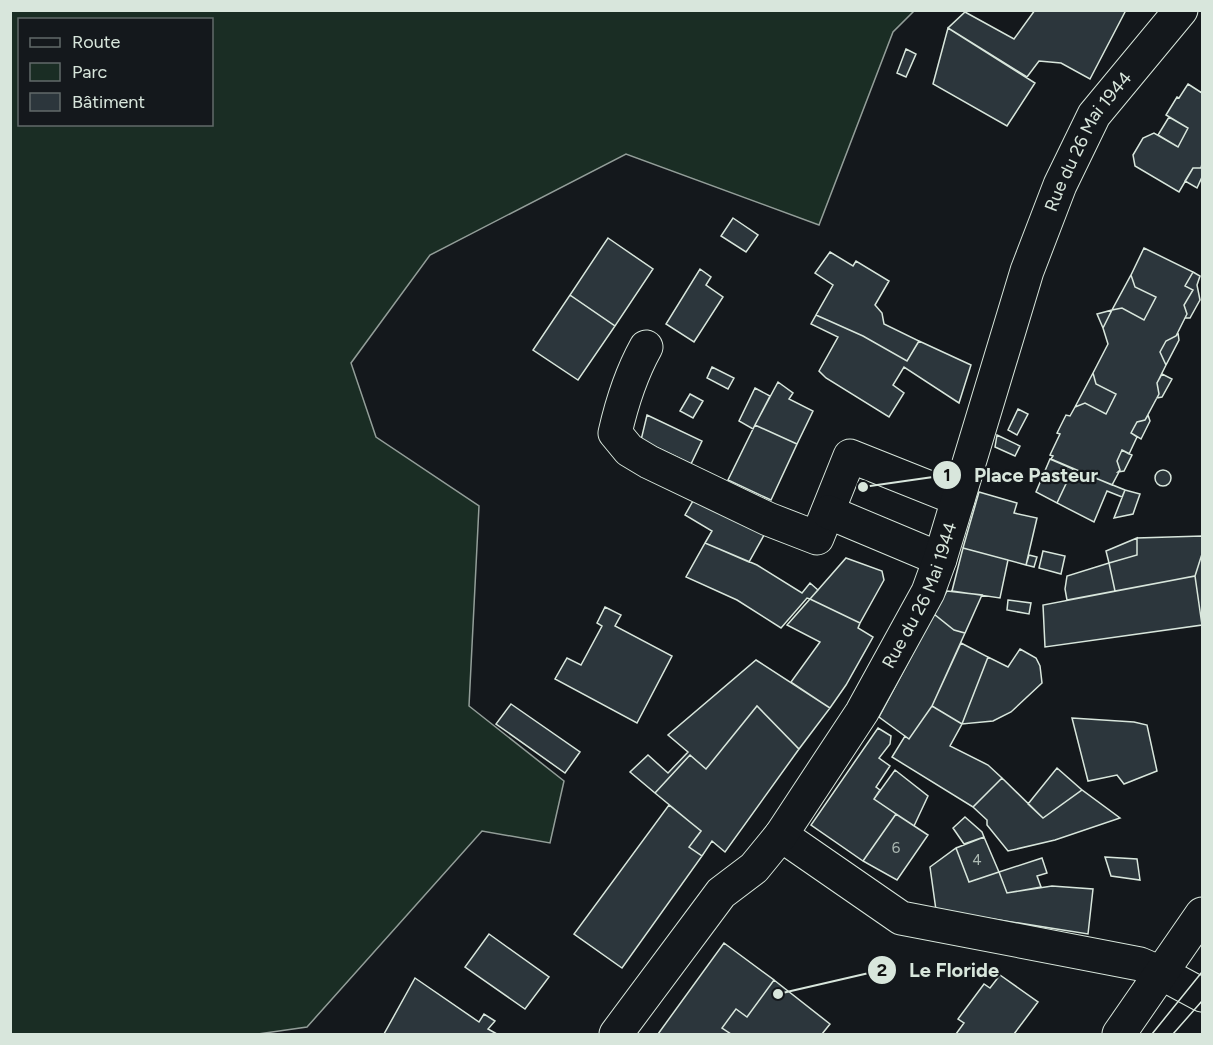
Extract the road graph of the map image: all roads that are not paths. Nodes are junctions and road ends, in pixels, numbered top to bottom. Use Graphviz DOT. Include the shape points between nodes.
graph roads {
  1 [pos="1174,14"];
  2 [pos="646,347"];
  3 [pos="958,499"];
  4 [pos="828,512"];
  5 [pos="940,559"];
  6 [pos="781,835"];
  7 [pos="1203,914"];
  8 [pos="1151,968"];
  9 [pos="1203,995"];
  10 [pos="616,1035"];
  11 [pos="1119,1035"];
  1 -- 3 [label="street, Rue du 26 Mai 1944" via="1094,115 1060,185 1027,271"];
  2 -- 4 [label="street" via="621,405 615,433 628,450 768,519 817,538"];
  3 -- 4 [label="street" via="850,456"];
  3 -- 5 [label="street, Rue du 26 Mai 1944"];
  4 -- 5 [label="street"];
  5 -- 6 [label="street, Rue du 26 Mai 1944" via="928,592 862,712"];
  6 -- 8 [label="street" via="901,918"];
  6 -- 10 [label="street, Rue du 26 Mai 1944" via="754,868 721,893"];
  7 -- 8 [label="street"];
  8 -- 9 [label="street"];
  8 -- 11 [label="street"];
}
